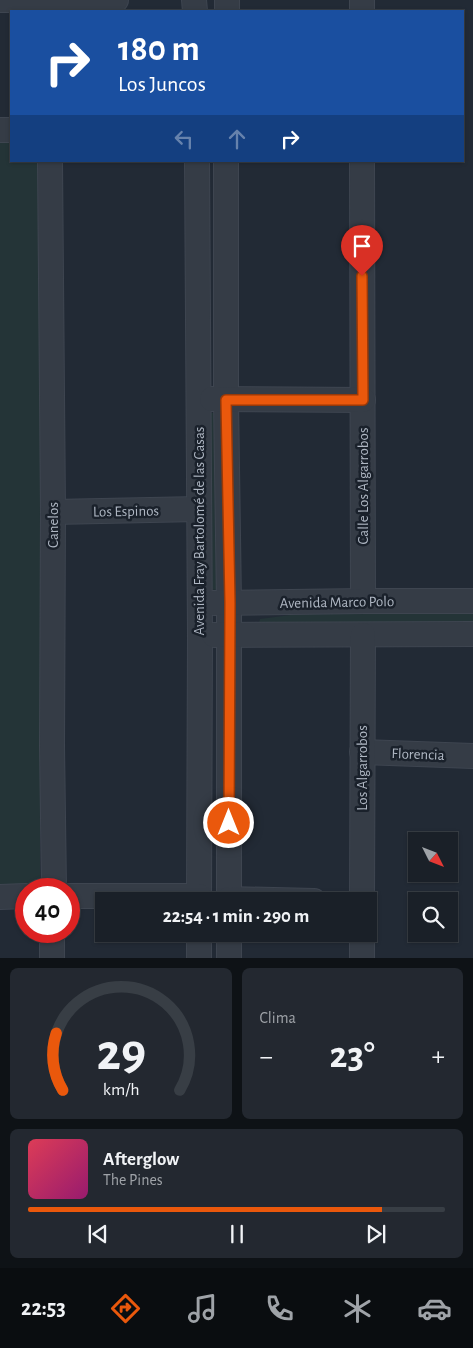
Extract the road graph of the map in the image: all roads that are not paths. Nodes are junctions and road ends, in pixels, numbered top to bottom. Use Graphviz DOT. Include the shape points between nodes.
graph roads {
  1 [pos="0,0"];
  2 [pos="116,0"];
  3 [pos="50,162"];
  4 [pos="197,162"];
  5 [pos="226,162"];
  6 [pos="362,162"];
  7 [pos="198,398"];
  8 [pos="226,400"];
  9 [pos="363,400"];
  10 [pos="199,509"];
  11 [pos="53,512"];
  12 [pos="363,601"];
  13 [pos="473,601"];
  14 [pos="200,603"];
  15 [pos="230,603"];
  16 [pos="229,634"];
  17 [pos="473,634"];
  18 [pos="362,635"];
  19 [pos="200,636"];
  20 [pos="362,752"];
  21 [pos="473,756"];
  22 [pos="54,878"];
  23 [pos="199,892"];
  24 [pos="228,892"];
  25 [pos="362,892"];
  26 [pos="15,896"];
  27 [pos="80,896"];
  28 [pos="0,897"];
  29 [pos="95,897"];
  30 [pos="199,942"];
  31 [pos="229,942"];
  32 [pos="362,942"];
  33 [pos="52,943"];
  34 [pos="52,958"];
  35 [pos="199,958"];
  36 [pos="229,958"];
  37 [pos="362,958"];
  1 -- 2 [label="street"];
  3 -- 11 [label="street, Canelos"];
  4 -- 7 [label="street, Avenida Fray Bartolomé de las Casas"];
  5 -- 8 [label="street, Avenida Fray Bartolomé de las Casas"];
  6 -- 9 [label="street, Calle Los Algarrobos"];
  7 -- 8 [label="street"];
  7 -- 10 [label="street, Avenida Fray Bartolomé de las Casas"];
  8 -- 9 [label="street"];
  8 -- 15 [label="street, Avenida Fray Bartolomé de las Casas"];
  9 -- 12 [label="street, Calle Los Algarrobos"];
  10 -- 11 [label="street, Los Espinos"];
  10 -- 14 [label="street, Avenida Fray Bartolomé de las Casas"];
  11 -- 22 [label="street, Canelos"];
  12 -- 13 [label="street, Avenida Marco Polo"];
  12 -- 15 [label="street, Avenida Marco Polo"];
  14 -- 15 [label="street, Avenida Marco Polo"];
  14 -- 19 [label="street, Avenida Fray Bartolomé de las Casas"];
  15 -- 16 [label="street, Avenida Fray Bartolomé de las Casas"];
  16 -- 18 [label="street, Avenida Marco Polo"];
  16 -- 19 [label="street, Avenida Marco Polo"];
  16 -- 24 [label="street, Avenida Fray Bartolomé de las Casas"];
  17 -- 18 [label="street, Avenida Marco Polo"];
  18 -- 20 [label="street, Los Algarrobos"];
  19 -- 23 [label="street, Avenida Fray Bartolomé de las Casas"];
  20 -- 21 [label="street, Florencia"];
  20 -- 25 [label="street, Los Algarrobos"];
  26 -- 28 [label="street"];
  27 -- 29 [label="street"];
  30 -- 35 [label="street"];
  31 -- 36 [label="street"];
  32 -- 37 [label="street"];
  33 -- 34 [label="street"];
}
